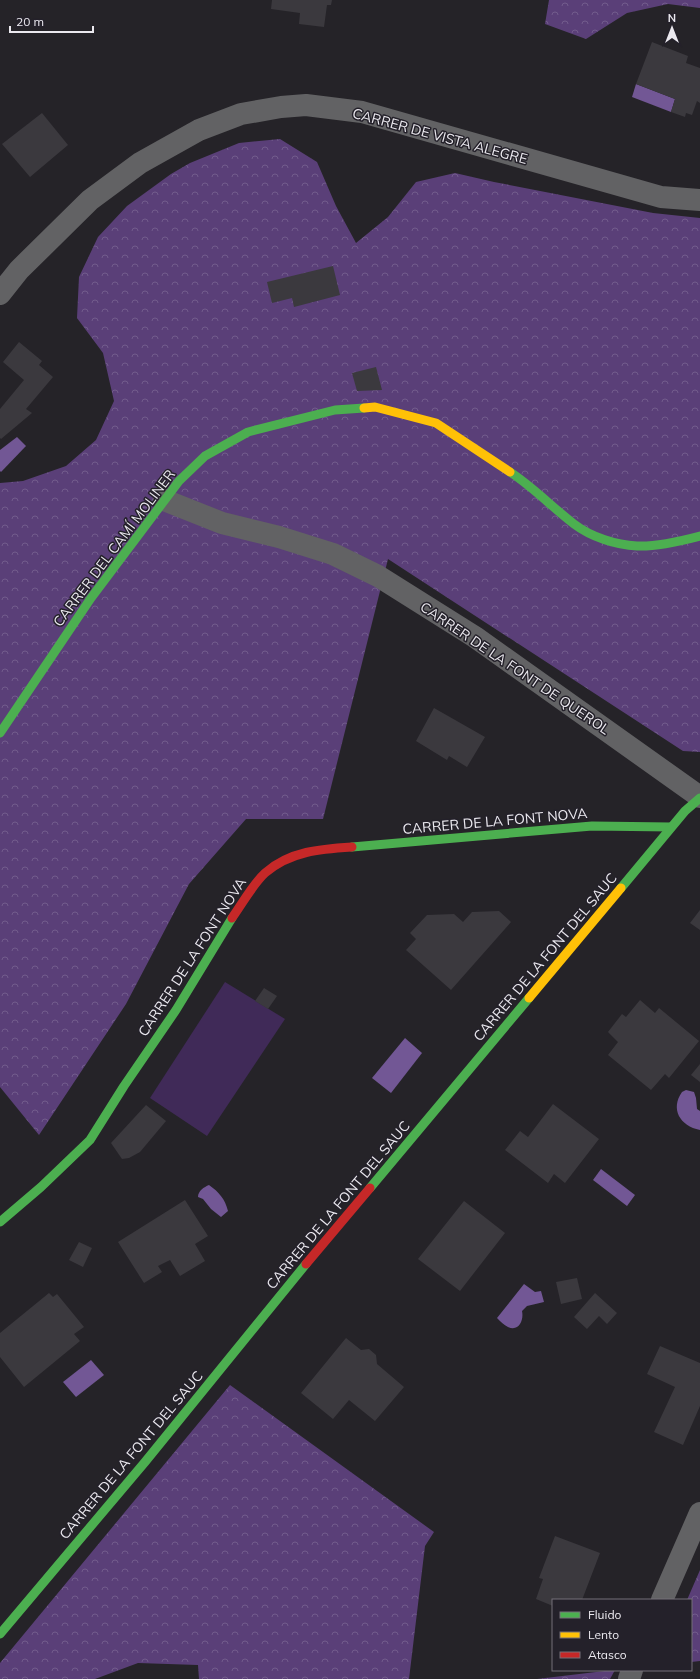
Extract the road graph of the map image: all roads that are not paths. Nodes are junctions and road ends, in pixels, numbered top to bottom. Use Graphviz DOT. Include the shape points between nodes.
graph roads {
  1 [pos="700,200"];
  2 [pos="0,294"];
  3 [pos="164,500"];
  4 [pos="700,536"];
  5 [pos="0,733"];
  6 [pos="700,797"];
  7 [pos="671,827"];
  8 [pos="0,1222"];
  9 [pos="700,1513"];
  10 [pos="662,1599"];
  11 [pos="0,1634"];
  1 -- 2 [label="street, CARRER DE VISTA ALEGRE" via="654,195 362,112 306,105 281,107 241,114 199,130 140,163 90,200 19,270"];
  3 -- 4 [label="street, CARRER DEL CAMÍ MOLINER" via="205,456 248,432 334,410 375,407 436,423 522,480 575,525 602,539 637,546 676,542"];
  3 -- 5 [label="street, CARRER DEL CAMÍ MOLINER" via="91,598"];
  3 -- 6 [label="street, CARRER DE LA FONT DE QUEROL" via="222,523 333,554 378,576 475,636"];
  6 -- 7 [label="street, CARRER DE LA FONT DEL SAUC"];
  7 -- 8 [label="street, CARRER DE LA FONT NOVA" via="592,826 321,849 287,858 265,873 244,900 176,1010 90,1140"];
  7 -- 11 [label="street, CARRER DE LA FONT DEL SAUC"];
  9 -- 10 [label="street"];
}
